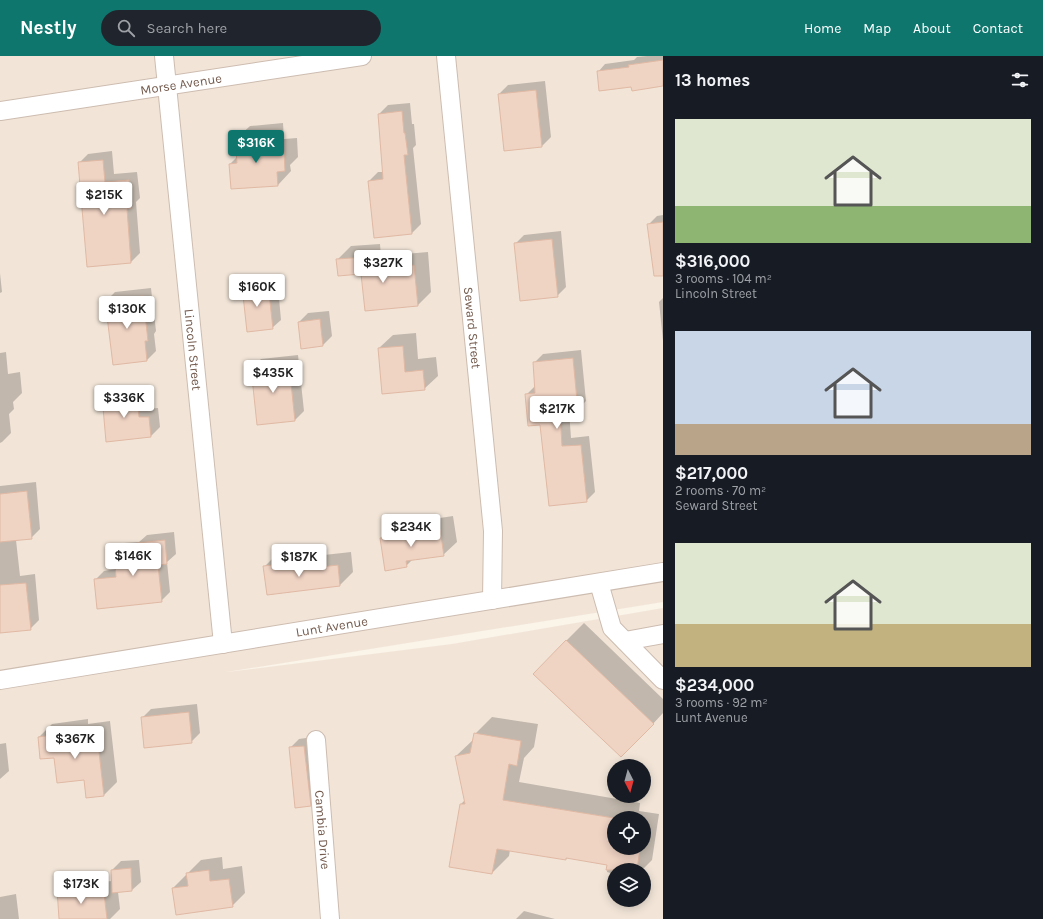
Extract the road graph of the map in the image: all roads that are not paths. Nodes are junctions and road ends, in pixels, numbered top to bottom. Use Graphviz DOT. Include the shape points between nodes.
graph roads {
  1 [pos="164,56"];
  2 [pos="362,56"];
  3 [pos="446,56"];
  4 [pos="167,85"];
  5 [pos="0,111"];
  6 [pos="663,572"];
  7 [pos="599,583"];
  8 [pos="492,600"];
  9 [pos="663,634"];
  10 [pos="625,641"];
  11 [pos="223,644"];
  12 [pos="0,680"];
  13 [pos="663,680"];
  14 [pos="316,740"];
  15 [pos="330,919"];
  1 -- 4 [label="street, Lincoln Street"];
  2 -- 4 [label="street, Morse Avenue"];
  3 -- 8 [label="street, Seward Street" via="493,531"];
  4 -- 5 [label="street, Morse Avenue"];
  4 -- 11 [label="street, Lincoln Street"];
  6 -- 7 [label="street, Lunt Avenue"];
  7 -- 8 [label="street, Lunt Avenue"];
  7 -- 10 [label="street" via="612,628"];
  8 -- 11 [label="street, Lunt Avenue"];
  9 -- 10 [label="street"];
  10 -- 13 [label="street"];
  11 -- 12 [label="street, Lunt Avenue"];
  14 -- 15 [label="street, Cambia Drive"];
}
